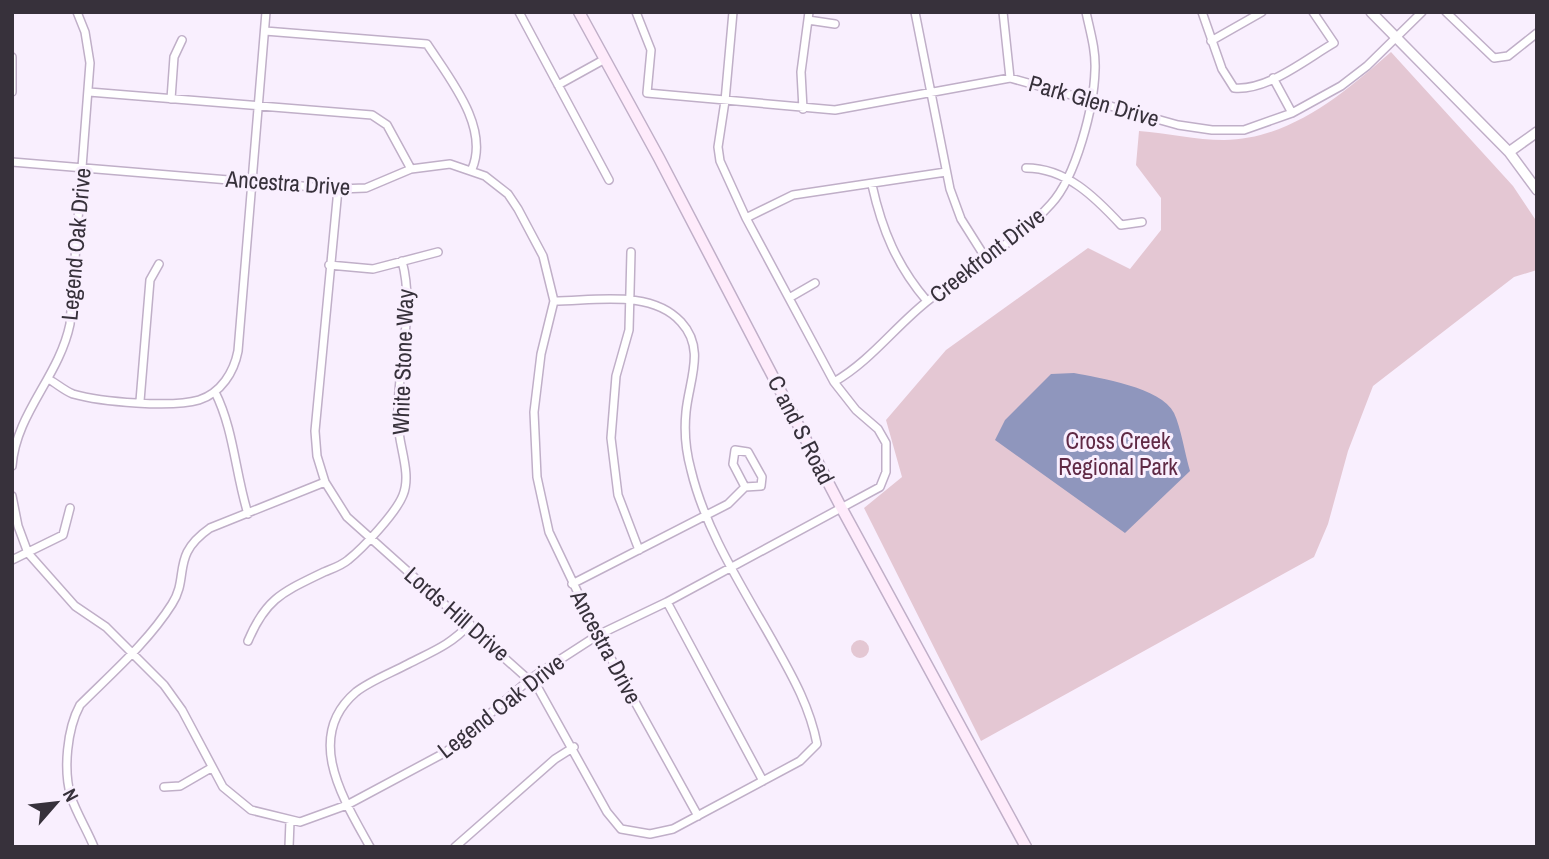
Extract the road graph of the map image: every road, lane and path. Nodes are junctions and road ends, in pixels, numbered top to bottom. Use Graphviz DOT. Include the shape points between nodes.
graph roads {
  1 [pos="77,12"];
  2 [pos="266,12"];
  3 [pos="519,12"];
  4 [pos="579,12"];
  5 [pos="636,12"];
  6 [pos="733,12"];
  7 [pos="915,12"];
  8 [pos="1003,12"];
  9 [pos="1086,12"];
  10 [pos="1202,12"];
  11 [pos="1262,12"];
  12 [pos="1312,12"];
  13 [pos="1371,12"];
  14 [pos="1422,12"];
  15 [pos="1446,12"];
  16 [pos="808,16"];
  17 [pos="835,24"];
  18 [pos="265,31"];
  19 [pos="1537,33"];
  20 [pos="1396,38"];
  21 [pos="182,40"];
  22 [pos="1211,41"];
  23 [pos="12,57"];
  24 [pos="605,59"];
  25 [pos="1010,78"];
  26 [pos="1273,78"];
  27 [pos="558,85"];
  28 [pos="12,92"];
  29 [pos="89,92"];
  30 [pos="931,92"];
  31 [pos="171,99"];
  32 [pos="1090,99"];
  33 [pos="725,101"];
  34 [pos="258,106"];
  35 [pos="803,108"];
  36 [pos="1292,113"];
  37 [pos="1537,132"];
  38 [pos="1509,152"];
  39 [pos="12,162"];
  40 [pos="83,168"];
  41 [pos="1026,168"];
  42 [pos="411,169"];
  43 [pos="472,169"];
  44 [pos="946,172"];
  45 [pos="1067,179"];
  46 [pos="609,180"];
  47 [pos="253,182"];
  48 [pos="872,185"];
  49 [pos="338,189"];
  50 [pos="1537,190"];
  51 [pos="746,218"];
  52 [pos="1142,222"];
  53 [pos="438,252"];
  54 [pos="631,252"];
  55 [pos="985,257"];
  56 [pos="402,261"];
  57 [pos="159,264"];
  58 [pos="330,265"];
  59 [pos="815,284"];
  60 [pos="789,298"];
  61 [pos="631,300"];
  62 [pos="554,301"];
  63 [pos="927,301"];
  64 [pos="50,380"];
  65 [pos="834,382"];
  66 [pos="215,392"];
  67 [pos="141,401"];
  68 [pos="12,466"];
  69 [pos="325,482"];
  70 [pos="745,487"];
  71 [pos="12,496"];
  72 [pos="70,508"];
  73 [pos="842,509"];
  74 [pos="248,513"];
  75 [pos="706,514"];
  76 [pos="370,537"];
  77 [pos="639,550"];
  78 [pos="28,553"];
  79 [pos="12,560"];
  80 [pos="731,566"];
  81 [pos="572,584"];
  82 [pos="667,602"];
  83 [pos="470,624"];
  84 [pos="598,635"];
  85 [pos="248,641"];
  86 [pos="131,653"];
  87 [pos="530,679"];
  88 [pos="574,747"];
  89 [pos="211,768"];
  90 [pos="763,780"];
  91 [pos="164,787"];
  92 [pos="346,805"];
  93 [pos="698,816"];
  94 [pos="290,821"];
  95 [pos="94,847"];
  96 [pos="289,847"];
  97 [pos="370,847"];
  98 [pos="455,847"];
  99 [pos="1026,847"];
  1 -- 29 [label="street, Legend Oak Drive" via="89,47"];
  2 -- 18 [label="street"];
  3 -- 27 [label="street"];
  4 -- 24 [label="main road, C and S Road"];
  5 -- 33 [label="street, Park Glen Drive" via="651,50 647,93"];
  6 -- 33 [label="street"];
  7 -- 30 [label="street"];
  8 -- 25 [label="street"];
  9 -- 32 [label="street, Creekfront Drive" via="1095,56"];
  10 -- 22 [label="street"];
  11 -- 22 [label="street"];
  12 -- 26 [label="street" via="1334,43"];
  13 -- 20 [label="street"];
  14 -- 20 [label="street, Park Glen Drive"];
  15 -- 19 [label="street" via="1494,58 1508,56"];
  16 -- 17 [label="street"];
  16 -- 35 [label="street" via="801,72"];
  18 -- 34 [label="street"];
  18 -- 43 [label="street" via="427,44 476,130 478,156"];
  20 -- 36 [label="street, Park Glen Drive" via="1341,86"];
  20 -- 38 [label="street"];
  21 -- 31 [label="street" via="174,57"];
  22 -- 26 [label="street" via="1234,88 1247,89"];
  23 -- 28 [label="street"];
  24 -- 27 [label="street"];
  24 -- 73 [label="main road, C and S Road"];
  25 -- 30 [label="street, Park Glen Drive"];
  25 -- 32 [label="street, Park Glen Drive"];
  26 -- 36 [label="street"];
  27 -- 46 [label="street"];
  29 -- 31 [label="street"];
  29 -- 40 [label="street, Legend Oak Drive"];
  30 -- 35 [label="street, Park Glen Drive" via="835,110"];
  30 -- 44 [label="street"];
  31 -- 34 [label="street"];
  32 -- 36 [label="street, Park Glen Drive" via="1178,125 1212,130 1244,130"];
  32 -- 45 [label="street, Creekfront Drive"];
  33 -- 35 [label="street, Park Glen Drive"];
  33 -- 51 [label="street" via="720,161"];
  34 -- 42 [label="street" via="372,115 387,125"];
  34 -- 47 [label="street"];
  37 -- 38 [label="street"];
  38 -- 50 [label="street"];
  39 -- 40 [label="street, Ancestra Drive"];
  40 -- 47 [label="street, Ancestra Drive"];
  40 -- 64 [label="street, Legend Oak Drive" via="70,324"];
  41 -- 45 [label="street" via="1044,168"];
  42 -- 43 [label="street, Ancestra Drive" via="450,164"];
  42 -- 49 [label="street, Ancestra Drive" via="366,188"];
  43 -- 62 [label="street, Ancestra Drive" via="498,186 518,209 543,256"];
  44 -- 48 [label="street"];
  44 -- 55 [label="street" via="961,219"];
  45 -- 52 [label="street" via="1093,195 1121,225"];
  45 -- 55 [label="street, Creekfront Drive" via="1045,210"];
  47 -- 49 [label="street, Ancestra Drive"];
  47 -- 66 [label="street" via="236,363"];
  48 -- 51 [label="street" via="793,195"];
  48 -- 63 [label="street" via="894,255"];
  49 -- 58 [label="street"];
  51 -- 60 [label="street"];
  53 -- 56 [label="street"];
  54 -- 61 [label="street"];
  55 -- 63 [label="street, Creekfront Drive"];
  56 -- 58 [label="street" via="373,269"];
  56 -- 76 [label="street, White Stone Way" via="407,285 398,419 406,480 395,509"];
  57 -- 67 [label="street" via="150,280"];
  58 -- 69 [label="street" via="315,431"];
  59 -- 60 [label="street"];
  60 -- 65 [label="street"];
  61 -- 62 [label="street"];
  61 -- 75 [label="street" via="669,310 692,339 695,361 686,411 687,456"];
  61 -- 77 [label="street" via="629,330 616,376 611,438 618,495"];
  62 -- 81 [label="street, Ancestra Drive" via="534,391 534,442 550,532"];
  63 -- 65 [label="street, Creekfront Drive" via="874,353"];
  64 -- 67 [label="street" via="79,395"];
  64 -- 68 [label="street, Legend Oak Drive" via="23,424"];
  65 -- 73 [label="street, Legend Oak Drive" via="887,443 887,472 880,487"];
  66 -- 67 [label="street" via="181,403"];
  66 -- 74 [label="street" via="228,419 237,479"];
  69 -- 74 [label="street"];
  69 -- 76 [label="street, Lords Hill Drive" via="347,517"];
  70 -- 70 [label="street" via="761,486 762,477 747,452 735,450 733,464"];
  70 -- 75 [label="street" via="728,504"];
  71 -- 78 [label="street, Legend Oak Drive"];
  72 -- 78 [label="street" via="63,535"];
  73 -- 80 [label="street, Legend Oak Drive"];
  73 -- 99 [label="main road, C and S Road"];
  74 -- 86 [label="street" via="210,528 189,547 181,563 175,600"];
  75 -- 77 [label="street"];
  75 -- 80 [label="street"];
  76 -- 83 [label="street, Lords Hill Drive"];
  76 -- 85 [label="street, White Stone Way" via="347,561 268,603"];
  77 -- 81 [label="street"];
  78 -- 79 [label="street"];
  78 -- 86 [label="street, Legend Oak Drive" via="75,606 106,627"];
  80 -- 82 [label="street, Legend Oak Drive"];
  80 -- 90 [label="street, Lords Hill Drive" via="806,702 817,744 800,761"];
  81 -- 84 [label="street, Ancestra Drive"];
  82 -- 84 [label="street, Legend Oak Drive"];
  82 -- 90 [label="street"];
  83 -- 87 [label="street, Lords Hill Drive"];
  83 -- 92 [label="street" via="453,642 358,691 346,702 332,731 330,749 333,776"];
  84 -- 87 [label="street, Legend Oak Drive"];
  84 -- 93 [label="street, Ancestra Drive"];
  86 -- 89 [label="street, Legend Oak Drive" via="173,696"];
  86 -- 95 [label="street" via="80,705 73,719 68,779"];
  87 -- 88 [label="street, Lords Hill Drive"];
  87 -- 92 [label="street, Legend Oak Drive" via="446,752"];
  88 -- 93 [label="street, Lords Hill Drive" via="607,812 621,829 650,834 673,830"];
  88 -- 98 [label="street"];
  89 -- 91 [label="street" via="180,786"];
  89 -- 94 [label="street, Legend Oak Drive" via="223,787 251,810"];
  90 -- 93 [label="street, Lords Hill Drive"];
  92 -- 94 [label="street, Legend Oak Drive" via="314,819"];
  92 -- 97 [label="street"];
  94 -- 96 [label="street"];
}
